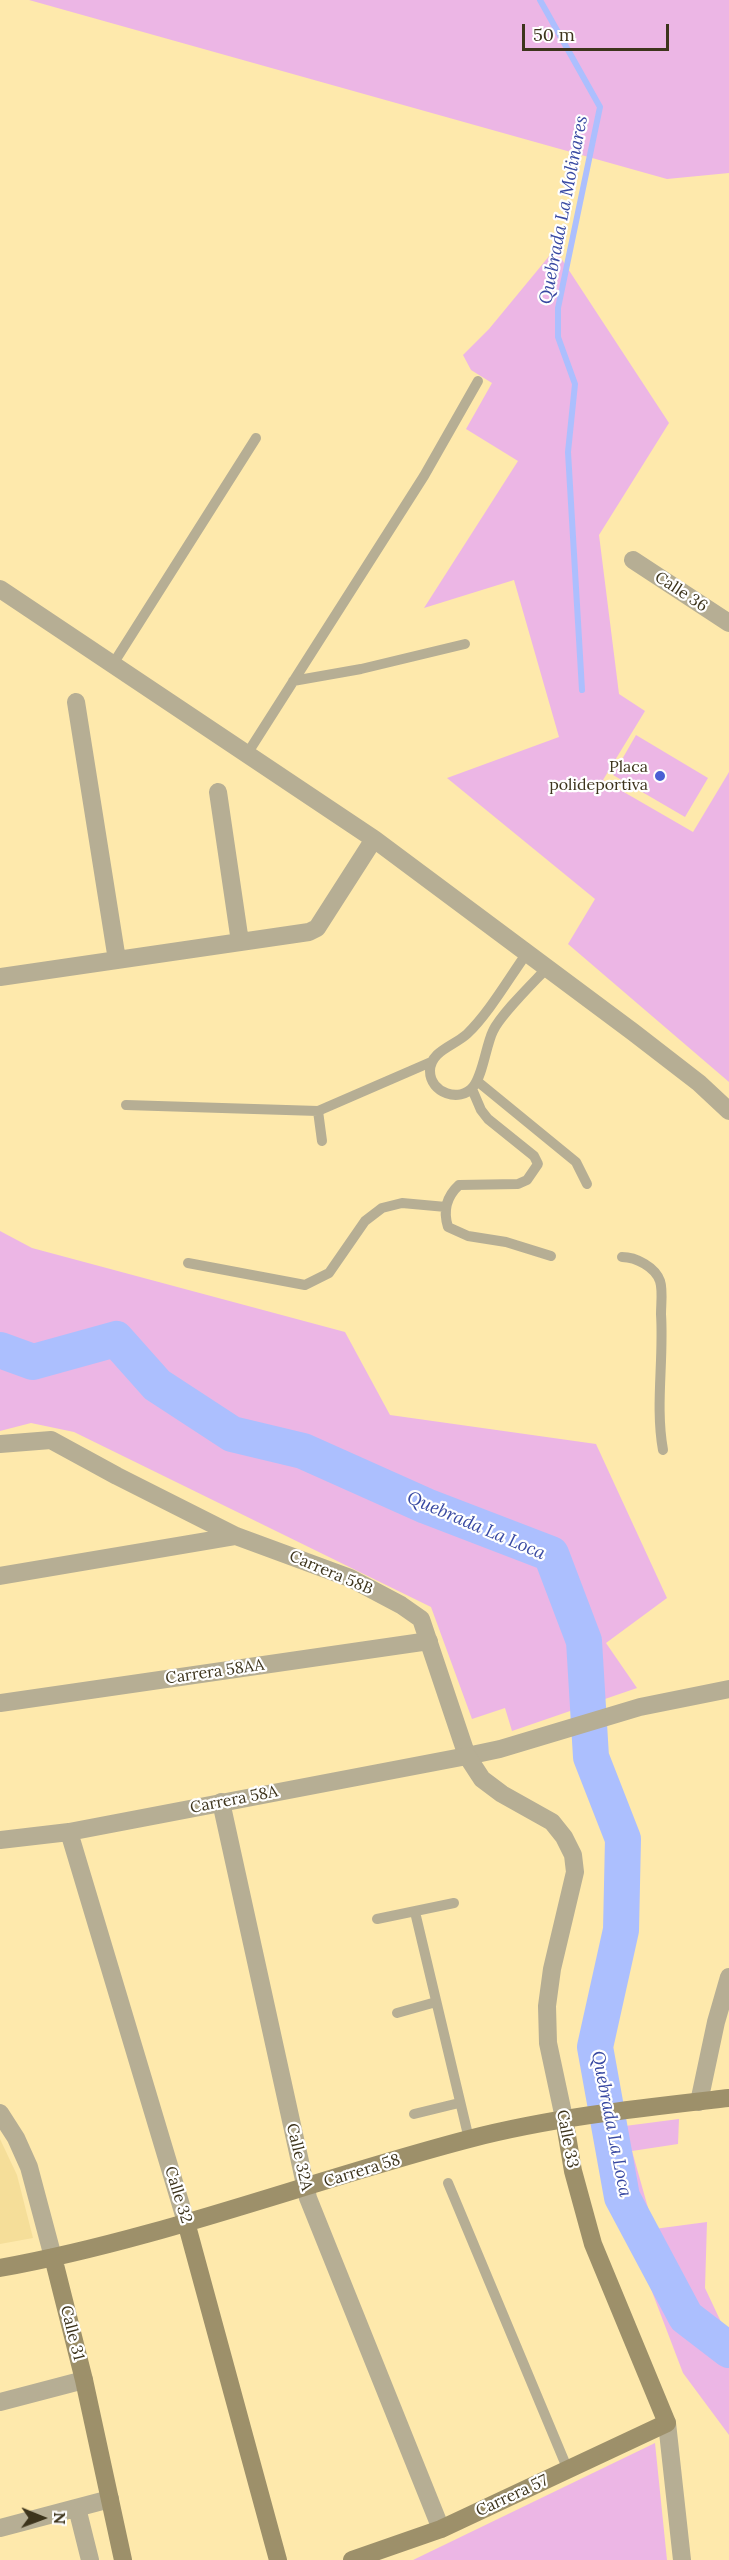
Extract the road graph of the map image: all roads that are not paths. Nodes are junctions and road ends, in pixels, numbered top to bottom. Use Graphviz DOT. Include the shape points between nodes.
graph roads {
  1 [pos="478,381"];
  2 [pos="256,438"];
  3 [pos="633,560"];
  4 [pos="0,589"];
  5 [pos="729,623"];
  6 [pos="465,644"];
  7 [pos="113,664"];
  8 [pos="293,681"];
  9 [pos="76,702"];
  10 [pos="247,754"];
  11 [pos="218,792"];
  12 [pos="374,839"];
  13 [pos="240,942"];
  14 [pos="527,953"];
  15 [pos="117,960"];
  16 [pos="547,968"];
  17 [pos="0,977"];
  18 [pos="431,1062"];
  19 [pos="475,1085"];
  20 [pos="126,1105"];
  21 [pos="318,1111"];
  22 [pos="729,1111"];
  23 [pos="322,1141"];
  24 [pos="588,1184"];
  25 [pos="446,1207"];
  26 [pos="551,1256"];
  27 [pos="622,1257"];
  28 [pos="188,1263"];
  29 [pos="0,1444"];
  30 [pos="663,1450"];
  31 [pos="236,1536"];
  32 [pos="0,1576"];
  33 [pos="429,1641"];
  34 [pos="729,1689"];
  35 [pos="0,1703"];
  36 [pos="467,1756"];
  37 [pos="221,1802"];
  38 [pos="69,1832"];
  39 [pos="0,1840"];
  40 [pos="454,1903"];
  41 [pos="415,1912"];
  42 [pos="377,1919"];
  43 [pos="729,1977"];
  44 [pos="436,2002"];
  45 [pos="397,2013"];
  46 [pos="729,2098"];
  47 [pos="699,2102"];
  48 [pos="459,2103"];
  49 [pos="0,2113"];
  50 [pos="414,2114"];
  51 [pos="564,2118"];
  52 [pos="469,2139"];
  53 [pos="448,2183"];
  54 [pos="306,2187"];
  55 [pos="186,2222"];
  56 [pos="53,2257"];
  57 [pos="0,2268"];
  58 [pos="84,2380"];
  59 [pos="0,2402"];
  60 [pos="667,2423"];
  61 [pos="568,2470"];
  62 [pos="110,2499"];
  63 [pos="77,2508"];
  64 [pos="0,2528"];
  65 [pos="441,2529"];
  66 [pos="90,2560"];
  67 [pos="123,2560"];
  68 [pos="278,2560"];
  69 [pos="352,2560"];
  70 [pos="682,2560"];
  1 -- 8 [label="lane" via="424,476"];
  2 -- 7 [label="lane"];
  3 -- 5 [label="street, Calle 36"];
  4 -- 7 [label="street"];
  6 -- 8 [label="lane"];
  7 -- 10 [label="street"];
  8 -- 10 [label="lane"];
  9 -- 15 [label="street"];
  10 -- 12 [label="street"];
  11 -- 13 [label="street"];
  12 -- 13 [label="street" via="317,928"];
  12 -- 14 [label="street"];
  13 -- 15 [label="street"];
  14 -- 16 [label="street"];
  14 -- 18 [label="lane" via="468,1033"];
  15 -- 17 [label="street"];
  16 -- 19 [label="lane" via="494,1029"];
  16 -- 22 [label="street" via="699,1083"];
  18 -- 19 [label="lane" via="433,1084 440,1091 462,1095"];
  18 -- 21 [label="lane"];
  19 -- 24 [label="lane" via="576,1162"];
  19 -- 25 [label="lane" via="481,1110 488,1119 534,1156 538,1164 518,1184 459,1185"];
  20 -- 21 [label="lane"];
  21 -- 23 [label="lane"];
  25 -- 26 [label="lane" via="448,1227 458,1233"];
  25 -- 28 [label="lane" via="402,1203 382,1208 365,1221 329,1273 305,1285"];
  27 -- 30 [label="lane" via="640,1261 660,1281"];
  29 -- 31 [label="street, Carrera 58B" via="51,1440"];
  31 -- 32 [label="street, Carrera 58B"];
  31 -- 33 [label="street, Carrera 58B" via="350,1578 401,1605 421,1619"];
  33 -- 35 [label="street, Carrera 58AA"];
  33 -- 36 [label="street, Carrera 58B"];
  34 -- 36 [label="street, Carrera 58A" via="640,1707"];
  36 -- 37 [label="street, Carrera 58A"];
  36 -- 51 [label="street, Calle 33" via="482,1779 552,1822 573,1855 575,1872 547,2006 548,2043"];
  37 -- 38 [label="street, Carrera 58A"];
  37 -- 54 [label="street, Calle 32A"];
  38 -- 39 [label="street, Carrera 58A"];
  38 -- 55 [label="street, Calle 32"];
  40 -- 41 [label="lane"];
  41 -- 42 [label="lane"];
  41 -- 44 [label="lane"];
  43 -- 47 [label="street"];
  44 -- 45 [label="lane"];
  44 -- 48 [label="lane"];
  46 -- 47 [label="main road, Carrera 58"];
  47 -- 51 [label="main road, Carrera 58"];
  48 -- 50 [label="lane"];
  48 -- 52 [label="lane"];
  49 -- 56 [label="street, Calle 31" via="29,2166"];
  51 -- 52 [label="main road, Carrera 58"];
  51 -- 60 [label="main road, Calle 33" via="573,2171 593,2244"];
  52 -- 54 [label="main road, Carrera 58"];
  53 -- 61 [label="lane"];
  54 -- 55 [label="main road, Carrera 58"];
  54 -- 65 [label="street, Calle 32A"];
  55 -- 56 [label="main road, Carrera 58"];
  55 -- 68 [label="main road, Calle 32"];
  56 -- 57 [label="main road, Carrera 58"];
  56 -- 58 [label="main road, Calle 31"];
  58 -- 59 [label="street"];
  58 -- 62 [label="main road, Calle 31"];
  60 -- 61 [label="main road, Carrera 57"];
  60 -- 70 [label="street, Calle 33"];
  61 -- 65 [label="main road, Carrera 57"];
  62 -- 63 [label="street"];
  62 -- 67 [label="main road, Calle 31"];
  63 -- 64 [label="street"];
  63 -- 66 [label="street"];
  65 -- 69 [label="main road, Carrera 57"];
}
